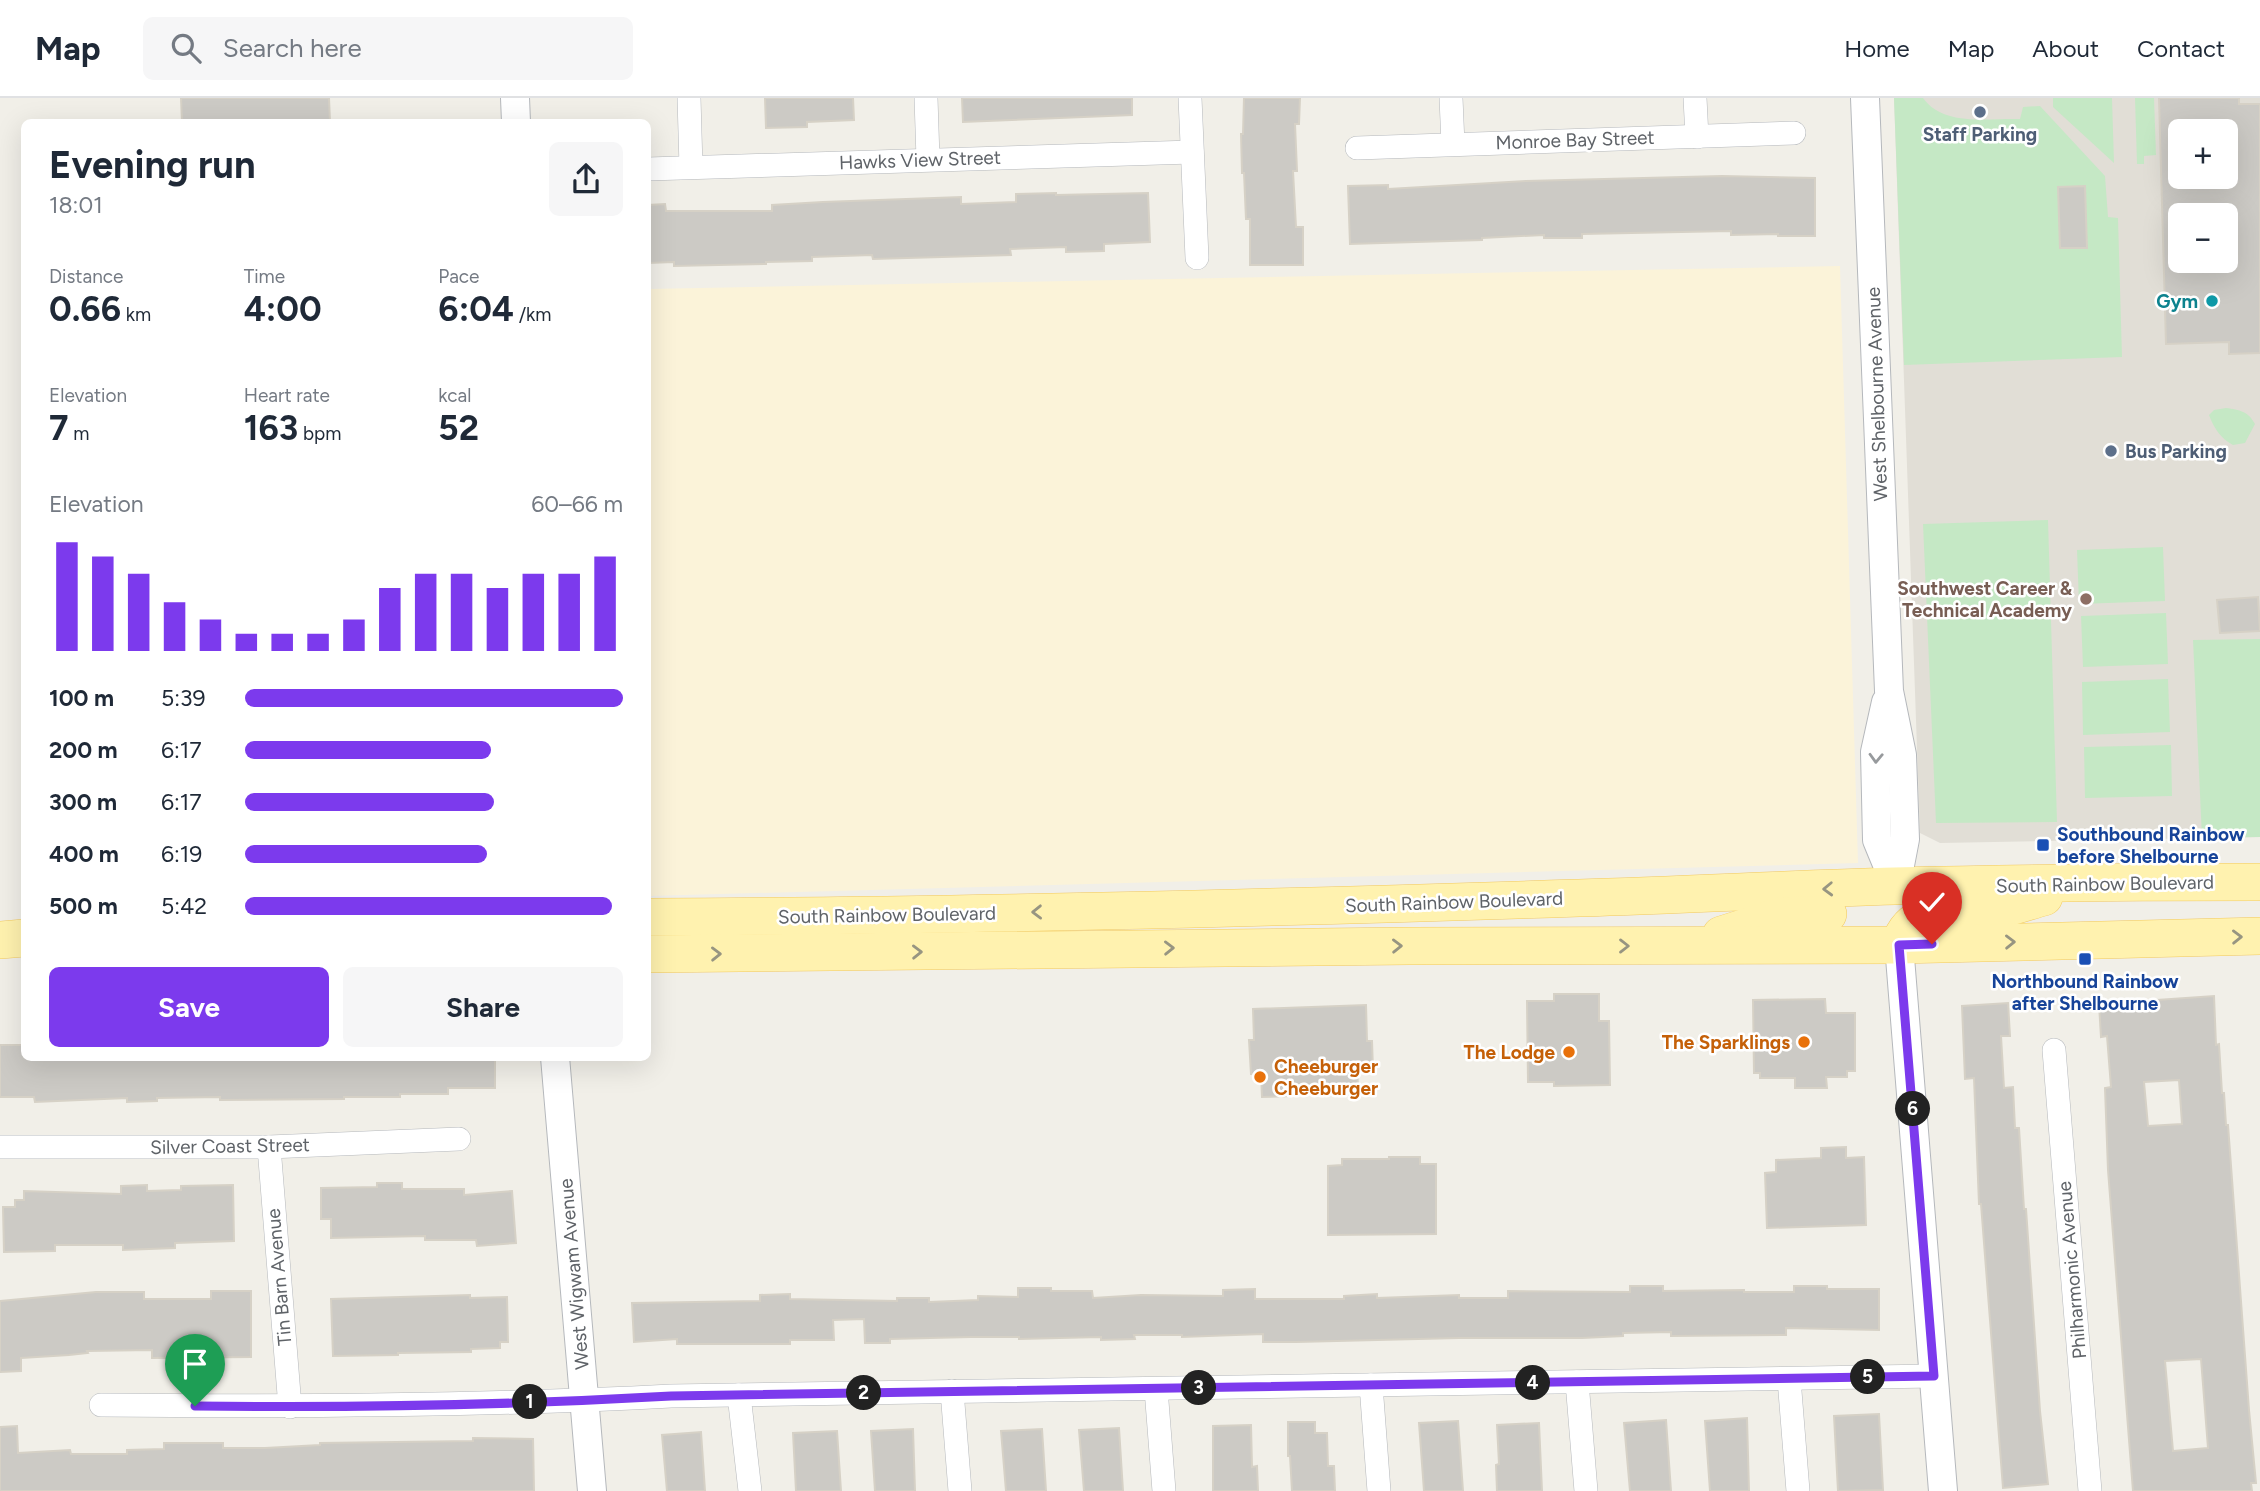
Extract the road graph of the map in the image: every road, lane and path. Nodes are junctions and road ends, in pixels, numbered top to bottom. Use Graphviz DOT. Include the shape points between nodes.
graph roads {
  1 [pos="515,98"];
  2 [pos="689,98"];
  3 [pos="926,98"];
  4 [pos="1191,98"];
  5 [pos="1451,98"];
  6 [pos="1695,98"];
  7 [pos="1865,98"];
  8 [pos="516,119"];
  9 [pos="1794,133"];
  10 [pos="1697,136"];
  11 [pos="1453,144"];
  12 [pos="1357,148"];
  13 [pos="1192,152"];
  14 [pos="928,159"];
  15 [pos="691,167"];
  16 [pos="651,169"];
  17 [pos="1197,258"];
  18 [pos="2099,882"];
  19 [pos="2260,883"];
  20 [pos="1896,886"];
  21 [pos="1450,902"];
  22 [pos="1194,908"];
  23 [pos="0,917"];
  24 [pos="21,917"];
  25 [pos="651,917"];
  26 [pos="2260,936"];
  27 [pos="21,938"];
  28 [pos="0,940"];
  29 [pos="1899,945"];
  30 [pos="1686,946"];
  31 [pos="1237,947"];
  32 [pos="1011,951"];
  33 [pos="651,954"];
  34 [pos="0,962"];
  35 [pos="21,962"];
  36 [pos="2054,1050"];
  37 [pos="555,1061"];
  38 [pos="459,1139"];
  39 [pos="0,1147"];
  40 [pos="269,1147"];
  41 [pos="1934,1376"];
  42 [pos="1789,1379"];
  43 [pos="1577,1382"];
  44 [pos="1371,1385"];
  45 [pos="1156,1389"];
  46 [pos="952,1391"];
  47 [pos="739,1395"];
  48 [pos="585,1401"];
  49 [pos="101,1405"];
  50 [pos="290,1407"];
  51 [pos="592,1491"];
  52 [pos="750,1491"];
  53 [pos="960,1491"];
  54 [pos="1164,1491"];
  55 [pos="1379,1491"];
  56 [pos="1586,1491"];
  57 [pos="1798,1491"];
  58 [pos="1943,1491"];
  59 [pos="2090,1491"];
  1 -- 8 [label="street"];
  2 -- 15 [label="street"];
  3 -- 14 [label="street"];
  4 -- 13 [label="street"];
  5 -- 11 [label="street"];
  6 -- 10 [label="street"];
  7 -- 20 [label="street, West Shelbourne Avenue" via="1889,691 1902,755 1906,846"];
  9 -- 10 [label="street, Monroe Bay Street"];
  10 -- 11 [label="street, Monroe Bay Street"];
  11 -- 12 [label="street, Monroe Bay Street"];
  13 -- 14 [label="street, Hawks View Street"];
  13 -- 17 [label="street"];
  14 -- 15 [label="street, Hawks View Street"];
  15 -- 16 [label="street, Hawks View Street"];
  18 -- 19 [label="main road, South Rainbow Boulevard"];
  18 -- 20 [label="main road, South Rainbow Boulevard"];
  18 -- 29 [label="main road" via="1995,910 1930,914 1904,930"];
  20 -- 21 [label="main road, South Rainbow Boulevard, one-way"];
  20 -- 30 [label="main road" via="1883,902 1866,909 1781,916"];
  21 -- 22 [label="main road, South Rainbow Boulevard"];
  21 -- 31 [label="main road" via="1339,920 1282,922 1265,926"];
  22 -- 25 [label="main road, South Rainbow Boulevard, one-way"];
  22 -- 32 [label="main road" via="1175,925 1096,926"];
  23 -- 24 [label="main road"];
  29 -- 26 [label="main road, South Rainbow Boulevard, one-way"];
  27 -- 28 [label="main road"];
  29 -- 30 [label="main road, South Rainbow Boulevard"];
  29 -- 41 [label="street"];
  31 -- 30 [label="main road, South Rainbow Boulevard, one-way"];
  32 -- 31 [label="main road, South Rainbow Boulevard, one-way"];
  33 -- 32 [label="main road, South Rainbow Boulevard, one-way"];
  34 -- 35 [label="main road"];
  36 -- 59 [label="street, Philharmonic Avenue"];
  37 -- 48 [label="street, West Wigwam Avenue"];
  38 -- 40 [label="street, Silver Coast Street"];
  39 -- 40 [label="street, Silver Coast Street"];
  40 -- 50 [label="street, Tin Barn Avenue"];
  41 -- 42 [label="street"];
  41 -- 58 [label="street"];
  42 -- 43 [label="street"];
  42 -- 57 [label="street"];
  43 -- 44 [label="street"];
  43 -- 56 [label="street"];
  44 -- 45 [label="street"];
  44 -- 55 [label="street"];
  45 -- 46 [label="street"];
  45 -- 54 [label="street"];
  46 -- 47 [label="street"];
  46 -- 53 [label="street"];
  47 -- 48 [label="street"];
  47 -- 52 [label="street"];
  48 -- 50 [label="street"];
  48 -- 51 [label="street, West Wigwam Avenue"];
  49 -- 50 [label="street"];
}
